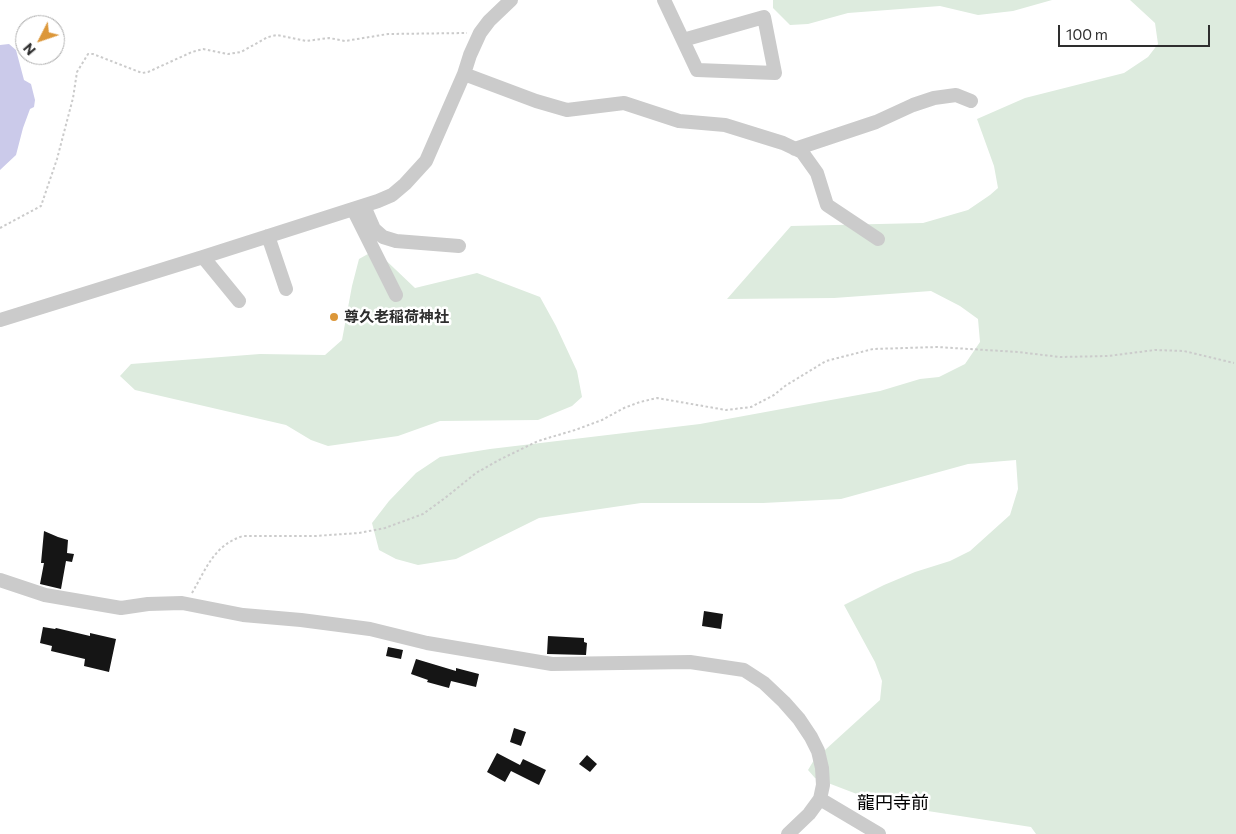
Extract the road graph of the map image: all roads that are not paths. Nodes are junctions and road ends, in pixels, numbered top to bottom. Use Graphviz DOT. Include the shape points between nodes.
graph roads {
  1 [pos="511,0"];
  2 [pos="664,0"];
  3 [pos="683,40"];
  4 [pos="464,74"];
  5 [pos="971,101"];
  6 [pos="795,149"];
  7 [pos="358,207"];
  8 [pos="268,236"];
  9 [pos="878,239"];
  10 [pos="459,246"];
  11 [pos="203,258"];
  12 [pos="286,289"];
  13 [pos="396,295"];
  14 [pos="239,301"];
  15 [pos="0,320"];
  16 [pos="0,580"];
  17 [pos="820,799"];
  18 [pos="788,834"];
  19 [pos="878,834"];
  1 -- 4 [label="street" via="480,33"];
  2 -- 3 [label="street"];
  3 -- 3 [label="street" via="697,70 775,73 764,17"];
  4 -- 6 [label="street" via="567,110 624,103 679,121 725,125"];
  4 -- 7 [label="street" via="426,161 392,194"];
  5 -- 6 [label="street" via="956,95 934,98 876,122"];
  6 -- 9 [label="street" via="802,152 817,173 827,205"];
  7 -- 8 [label="street"];
  7 -- 10 [label="street" via="383,237 396,242"];
  7 -- 13 [label="street"];
  8 -- 11 [label="street"];
  8 -- 12 [label="street"];
  11 -- 14 [label="street"];
  11 -- 15 [label="street"];
  16 -- 17 [label="street" via="45,594 121,608 182,603 243,615 370,629 427,643 552,664 690,662 744,670 784,702 812,737 822,768"];
  17 -- 18 [label="street"];
  17 -- 19 [label="street"];
}
